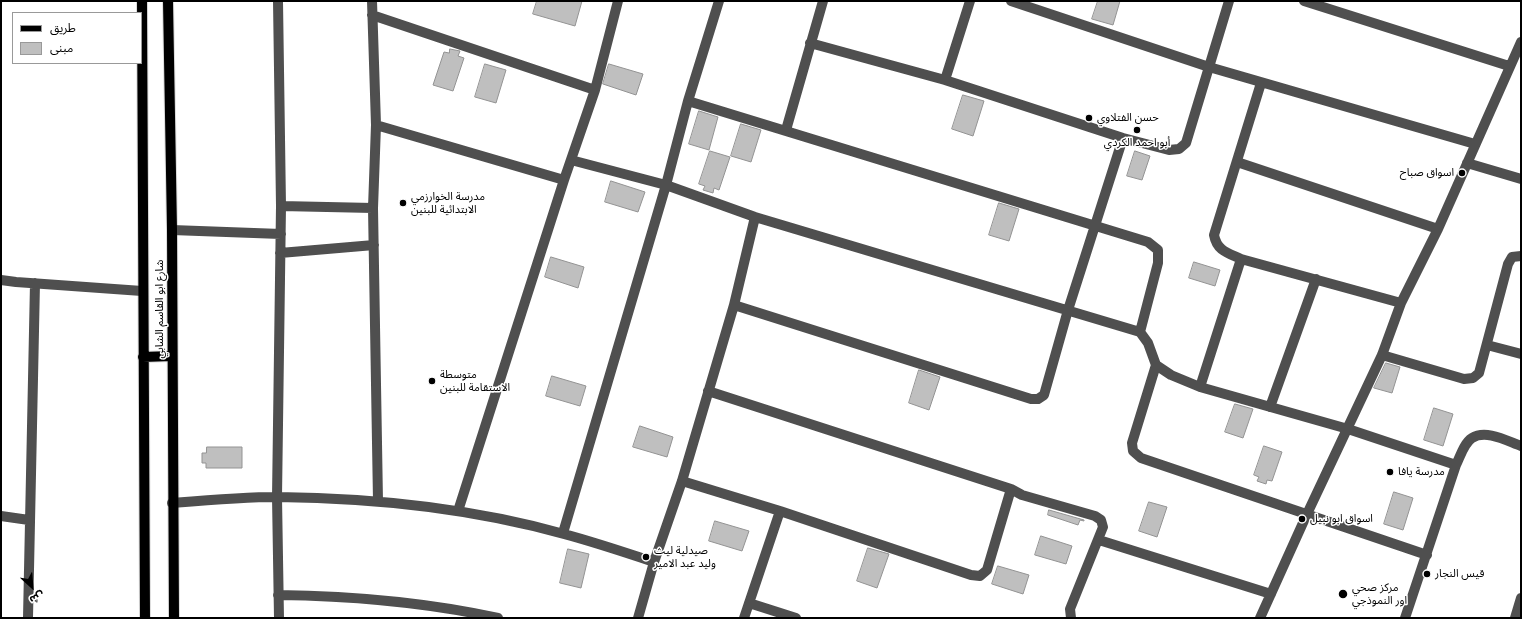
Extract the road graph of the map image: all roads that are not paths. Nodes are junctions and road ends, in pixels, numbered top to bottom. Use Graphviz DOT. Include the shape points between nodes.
graph roads {
  1 [pos="142,1"];
  2 [pos="168,1"];
  3 [pos="278,1"];
  4 [pos="372,1"];
  5 [pos="618,1"];
  6 [pos="719,1"];
  7 [pos="823,1"];
  8 [pos="970,1"];
  9 [pos="1011,1"];
  10 [pos="1229,1"];
  11 [pos="1304,1"];
  12 [pos="372,15"];
  13 [pos="1521,42"];
  14 [pos="810,43"];
  15 [pos="1509,66"];
  16 [pos="1209,68"];
  17 [pos="945,80"];
  18 [pos="1261,83"];
  19 [pos="595,90"];
  20 [pos="688,101"];
  21 [pos="376,125"];
  22 [pos="786,130"];
  23 [pos="1123,138"];
  24 [pos="1475,144"];
  25 [pos="571,160"];
  26 [pos="1237,162"];
  27 [pos="1467,163"];
  28 [pos="1521,179"];
  29 [pos="564,180"];
  30 [pos="666,186"];
  31 [pos="281,206"];
  32 [pos="373,208"];
  33 [pos="755,217"];
  34 [pos="1095,225"];
  35 [pos="1438,228"];
  36 [pos="172,230"];
  37 [pos="281,234"];
  38 [pos="374,245"];
  39 [pos="280,253"];
  40 [pos="1521,256"];
  41 [pos="1241,259"];
  42 [pos="1316,278"];
  43 [pos="1,280"];
  44 [pos="35,283"];
  45 [pos="142,291"];
  46 [pos="1401,303"];
  47 [pos="734,305"];
  48 [pos="1068,310"];
  49 [pos="1140,332"];
  50 [pos="1487,346"];
  51 [pos="1521,354"];
  52 [pos="1382,355"];
  53 [pos="172,356"];
  54 [pos="143,357"];
  55 [pos="1156,365"];
  56 [pos="1200,386"];
  57 [pos="708,391"];
  58 [pos="1270,408"];
  59 [pos="1348,429"];
  60 [pos="1521,446"];
  61 [pos="1456,465"];
  62 [pos="682,481"];
  63 [pos="1011,489"];
  64 [pos="277,497"];
  65 [pos="378,501"];
  66 [pos="172,503"];
  67 [pos="458,511"];
  68 [pos="780,511"];
  69 [pos="1307,514"];
  70 [pos="1,516"];
  71 [pos="29,520"];
  72 [pos="563,533"];
  73 [pos="1099,540"];
  74 [pos="1426,555"];
  75 [pos="654,562"];
  76 [pos="1271,594"];
  77 [pos="278,595"];
  78 [pos="1521,598"];
  79 [pos="749,603"];
  80 [pos="28,618"];
  81 [pos="145,618"];
  82 [pos="174,618"];
  83 [pos="279,618"];
  84 [pos="498,618"];
  85 [pos="638,618"];
  86 [pos="744,618"];
  87 [pos="796,618"];
  88 [pos="1071,618"];
  89 [pos="1260,618"];
  90 [pos="1405,618"];
  91 [pos="1515,618"];
  1 -- 45 [label="main road, شارع ابو القاسم الشابي"];
  2 -- 36 [label="main road, شارع ابو القاسم الشابي"];
  3 -- 31 [label="street"];
  4 -- 12 [label="street"];
  5 -- 19 [label="street"];
  6 -- 20 [label="street"];
  7 -- 14 [label="street"];
  8 -- 17 [label="street"];
  9 -- 16 [label="street"];
  10 -- 16 [label="street"];
  11 -- 15 [label="street"];
  12 -- 19 [label="street"];
  12 -- 21 [label="street"];
  13 -- 15 [label="street"];
  14 -- 17 [label="street"];
  14 -- 22 [label="street"];
  15 -- 24 [label="street"];
  16 -- 18 [label="street"];
  16 -- 23 [label="street" via="1186,143 1179,149 1169,150"];
  17 -- 23 [label="street"];
  18 -- 24 [label="street"];
  18 -- 26 [label="street"];
  19 -- 25 [label="street"];
  20 -- 22 [label="street"];
  20 -- 30 [label="street"];
  21 -- 29 [label="street"];
  21 -- 32 [label="street"];
  22 -- 34 [label="street"];
  23 -- 34 [label="street"];
  24 -- 27 [label="street"];
  25 -- 29 [label="street"];
  25 -- 30 [label="street"];
  26 -- 35 [label="street"];
  26 -- 41 [label="street" via="1214,235 1215,242 1222,250"];
  27 -- 28 [label="street"];
  27 -- 35 [label="street"];
  29 -- 67 [label="street"];
  30 -- 33 [label="street"];
  30 -- 72 [label="street"];
  31 -- 32 [label="street"];
  31 -- 37 [label="street"];
  32 -- 38 [label="street"];
  33 -- 47 [label="street"];
  33 -- 48 [label="street"];
  34 -- 48 [label="street"];
  34 -- 49 [label="street" via="1148,242 1158,250 1158,263"];
  35 -- 46 [label="street"];
  36 -- 37 [label="street"];
  36 -- 53 [label="main road, شارع ابو القاسم الشابي"];
  37 -- 39 [label="street"];
  38 -- 39 [label="street"];
  38 -- 65 [label="street"];
  39 -- 64 [label="street"];
  40 -- 50 [label="street" via="1512,257 1508,264"];
  41 -- 42 [label="street"];
  41 -- 56 [label="street"];
  42 -- 46 [label="street"];
  42 -- 58 [label="street"];
  43 -- 44 [label="street"];
  44 -- 45 [label="street"];
  44 -- 71 [label="street"];
  45 -- 54 [label="main road, شارع ابو القاسم الشابي"];
  46 -- 52 [label="street"];
  47 -- 48 [label="street" via="1031,399 1038,399 1044,395"];
  47 -- 57 [label="street"];
  48 -- 49 [label="street"];
  49 -- 55 [label="street" via="1148,343"];
  50 -- 51 [label="street"];
  50 -- 52 [label="street" via="1479,373 1473,378 1464,379"];
  52 -- 59 [label="street"];
  53 -- 54 [label="main road"];
  53 -- 66 [label="main road, شارع ابو القاسم الشابي"];
  54 -- 81 [label="main road, شارع ابو القاسم الشابي"];
  55 -- 56 [label="street" via="1171,375"];
  55 -- 69 [label="street" via="1132,443 1133,451 1141,458"];
  56 -- 58 [label="street"];
  57 -- 62 [label="street"];
  57 -- 63 [label="street"];
  58 -- 59 [label="street"];
  59 -- 61 [label="street"];
  59 -- 69 [label="street"];
  60 -- 61 [label="street" via="1485,434 1472,438"];
  61 -- 74 [label="street"];
  62 -- 68 [label="street"];
  62 -- 75 [label="street"];
  63 -- 68 [label="street" via="987,570 980,576"];
  63 -- 73 [label="street" via="1022,495 1095,516 1101,520 1103,527"];
  64 -- 65 [label="street"];
  64 -- 66 [label="street"];
  64 -- 77 [label="street"];
  65 -- 67 [label="street"];
  66 -- 82 [label="main road, شارع ابو القاسم الشابي"];
  67 -- 72 [label="street"];
  68 -- 79 [label="street"];
  69 -- 74 [label="street"];
  69 -- 76 [label="street"];
  70 -- 71 [label="street"];
  71 -- 80 [label="street"];
  72 -- 75 [label="street"];
  73 -- 76 [label="street"];
  73 -- 88 [label="street" via="1070,609"];
  74 -- 90 [label="street"];
  75 -- 85 [label="street"];
  76 -- 89 [label="street"];
  77 -- 83 [label="street"];
  77 -- 84 [label="street" via="403,602"];
  78 -- 91 [label="street"];
  79 -- 86 [label="street"];
  79 -- 87 [label="street"];
}
